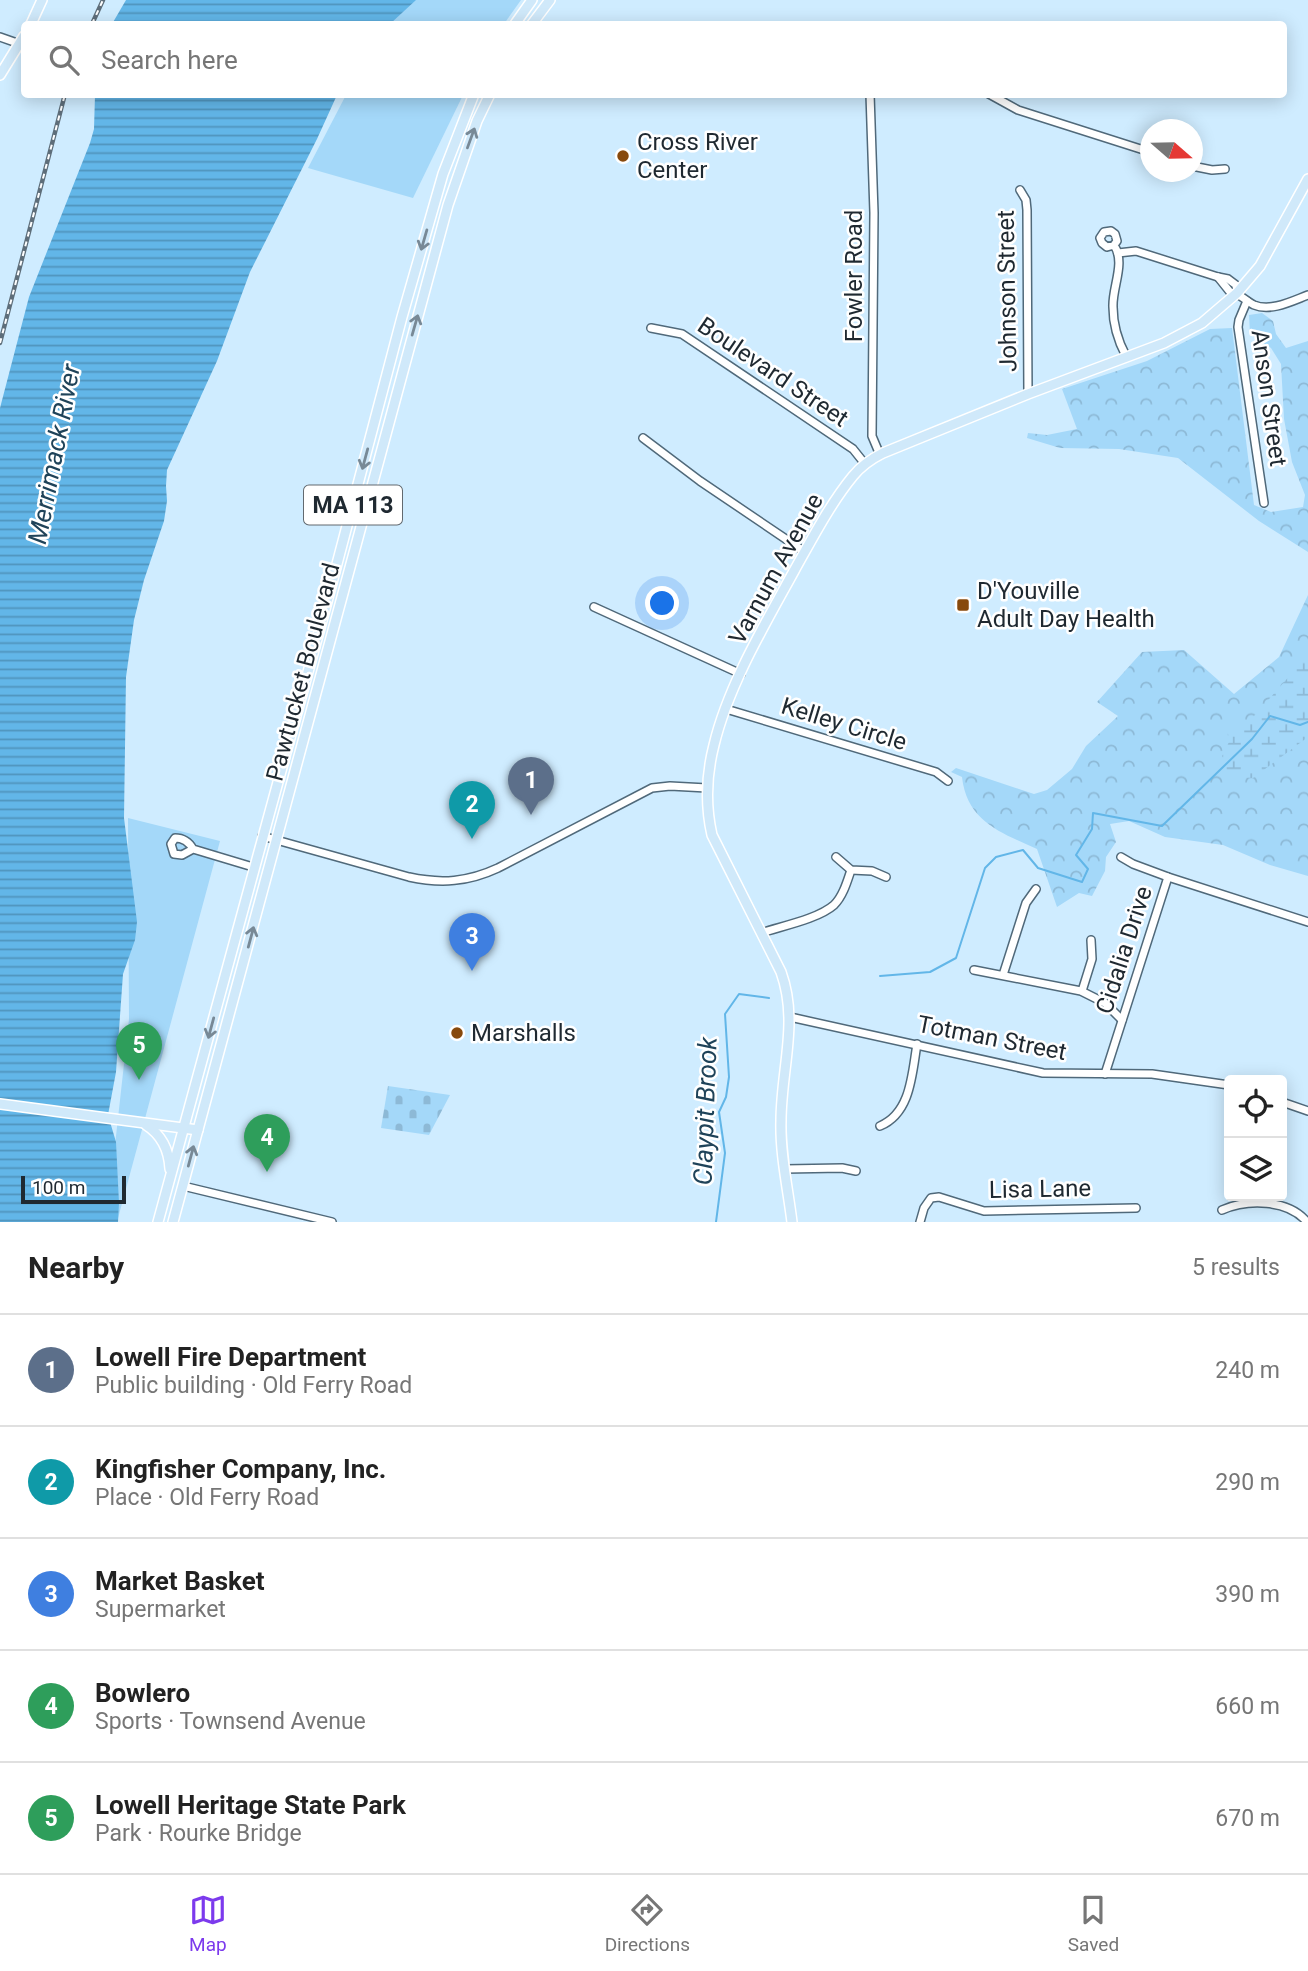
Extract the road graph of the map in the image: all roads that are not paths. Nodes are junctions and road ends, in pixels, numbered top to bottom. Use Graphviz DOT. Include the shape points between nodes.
graph roads {
  1 [pos="42,0"];
  2 [pos="532,0"];
  3 [pos="550,0"];
  4 [pos="33,21"];
  5 [pos="517,21"];
  6 [pos="534,21"];
  7 [pos="0,37"];
  8 [pos="21,40"];
  9 [pos="21,42"];
  10 [pos="0,75"];
  11 [pos="473,98"];
  12 [pos="488,98"];
  13 [pos="870,98"];
  14 [pos="996,98"];
  15 [pos="1140,149"];
  16 [pos="1203,168"];
  17 [pos="1225,169"];
  18 [pos="1308,180"];
  19 [pos="1020,190"];
  20 [pos="1237,293"];
  21 [pos="1308,295"];
  22 [pos="1247,301"];
  23 [pos="651,328"];
  24 [pos="1126,356"];
  25 [pos="1028,394"];
  26 [pos="643,438"];
  27 [pos="880,455"];
  28 [pos="865,464"];
  29 [pos="1264,503"];
  30 [pos="805,552"];
  31 [pos="594,607"];
  32 [pos="741,674"];
  33 [pos="726,709"];
  34 [pos="948,781"];
  35 [pos="707,788"];
  36 [pos="262,836"];
  37 [pos="276,840"];
  38 [pos="193,849"];
  39 [pos="836,857"];
  40 [pos="1121,857"];
  41 [pos="253,867"];
  42 [pos="851,870"];
  43 [pos="886,877"];
  44 [pos="1168,877"];
  45 [pos="1036,889"];
  46 [pos="1308,922"];
  47 [pos="761,933"];
  48 [pos="1091,940"];
  49 [pos="974,970"];
  50 [pos="1003,975"];
  51 [pos="1082,991"];
  52 [pos="790,1017"];
  53 [pos="1122,1020"];
  54 [pos="917,1044"];
  55 [pos="1105,1074"];
  56 [pos="1224,1084"];
  57 [pos="0,1104"];
  58 [pos="1287,1104"];
  59 [pos="1308,1111"];
  60 [pos="145,1124"];
  61 [pos="880,1126"];
  62 [pos="184,1129"];
  63 [pos="198,1130"];
  64 [pos="785,1169"];
  65 [pos="856,1171"];
  66 [pos="183,1186"];
  67 [pos="166,1191"];
  68 [pos="1136,1208"];
  69 [pos="1222,1210"];
  70 [pos="158,1222"];
  71 [pos="173,1222"];
  72 [pos="332,1222"];
  73 [pos="792,1222"];
  74 [pos="920,1222"];
  75 [pos="1307,1222"];
  1 -- 4 [label="main road"];
  2 -- 5 [label="main road"];
  3 -- 6 [label="main road"];
  7 -- 8 [label="street"];
  9 -- 10 [label="main road"];
  11 -- 36 [label="main road, Pawtucket Boulevard / MA 113, one-way" via="433,207"];
  37 -- 12 [label="main road, Pawtucket Boulevard / MA 113, one-way" via="448,205"];
  13 -- 27 [label="street, Fowler Road" via="874,213 871,418 873,443"];
  14 -- 15 [label="street" via="1018,110"];
  16 -- 17 [label="street"];
  18 -- 20 [label="main road, Varnum Avenue" via="1269,253"];
  19 -- 25 [label="street, Johnson Street" via="1027,210"];
  20 -- 22 [label="street"];
  20 -- 24 [label="main road, Varnum Avenue" via="1193,329"];
  20 -- 24 [label="street" via="1230,292 1218,277 1116,249 1119,262 1112,306 1115,330"];
  21 -- 22 [label="street" via="1270,308"];
  22 -- 29 [label="street, Anson Street" via="1239,331"];
  23 -- 28 [label="street, Boulevard Street" via="682,334 848,445"];
  24 -- 25 [label="main road, Varnum Avenue"];
  25 -- 27 [label="main road, Varnum Avenue"];
  26 -- 30 [label="street"];
  27 -- 28 [label="main road, Varnum Avenue"];
  28 -- 30 [label="main road, Varnum Avenue" via="847,484"];
  30 -- 32 [label="main road, Varnum Avenue"];
  31 -- 32 [label="street"];
  32 -- 33 [label="main road, Varnum Avenue"];
  33 -- 34 [label="street, Kelley Circle" via="936,772"];
  33 -- 35 [label="main road, Varnum Avenue" via="713,746"];
  35 -- 37 [label="street" via="652,788 480,877 447,882 409,877"];
  35 -- 47 [label="main road, Varnum Avenue" via="712,835"];
  36 -- 37 [label="street"];
  36 -- 41 [label="main road, Pawtucket Boulevard / MA 113"];
  63 -- 37 [label="main road, Pawtucket Boulevard / MA 113, one-way"];
  38 -- 41 [label="street"];
  39 -- 42 [label="street"];
  40 -- 44 [label="street"];
  41 -- 62 [label="main road, Pawtucket Boulevard / MA 113, one-way"];
  42 -- 43 [label="street"];
  42 -- 47 [label="street" via="829,908"];
  44 -- 46 [label="street"];
  44 -- 53 [label="street, Cidalia Drive"];
  45 -- 50 [label="street"];
  47 -- 52 [label="main road, Varnum Avenue" via="781,972"];
  48 -- 51 [label="street" via="1093,959"];
  49 -- 50 [label="street"];
  50 -- 51 [label="street"];
  51 -- 53 [label="street" via="1105,1003"];
  52 -- 54 [label="street, Totman Street"];
  52 -- 64 [label="main road, Varnum Avenue" via="780,1124"];
  53 -- 55 [label="street, Cidalia Drive"];
  54 -- 55 [label="street, Totman Street" via="1043,1073"];
  54 -- 61 [label="street" via="901,1111"];
  55 -- 56 [label="street, Totman Street" via="1152,1073"];
  57 -- 60 [label="main road"];
  58 -- 59 [label="street"];
  60 -- 62 [label="main road"];
  60 -- 67 [label="main road" via="159,1136 169,1158"];
  62 -- 63 [label="main road"];
  62 -- 67 [label="main road, Pawtucket Boulevard / MA 113"];
  66 -- 63 [label="main road, Pawtucket Boulevard / MA 113, one-way"];
  64 -- 65 [label="street"];
  64 -- 73 [label="main road, Varnum Avenue"];
  66 -- 71 [label="main road, Pawtucket Boulevard / MA 113"];
  66 -- 72 [label="street"];
  67 -- 70 [label="main road, Pawtucket Boulevard / MA 113"];
  68 -- 74 [label="street, Lisa Lane" via="984,1212 939,1197 931,1198"];
  69 -- 75 [label="street" via="1237,1205 1278,1205 1296,1211"];
}
